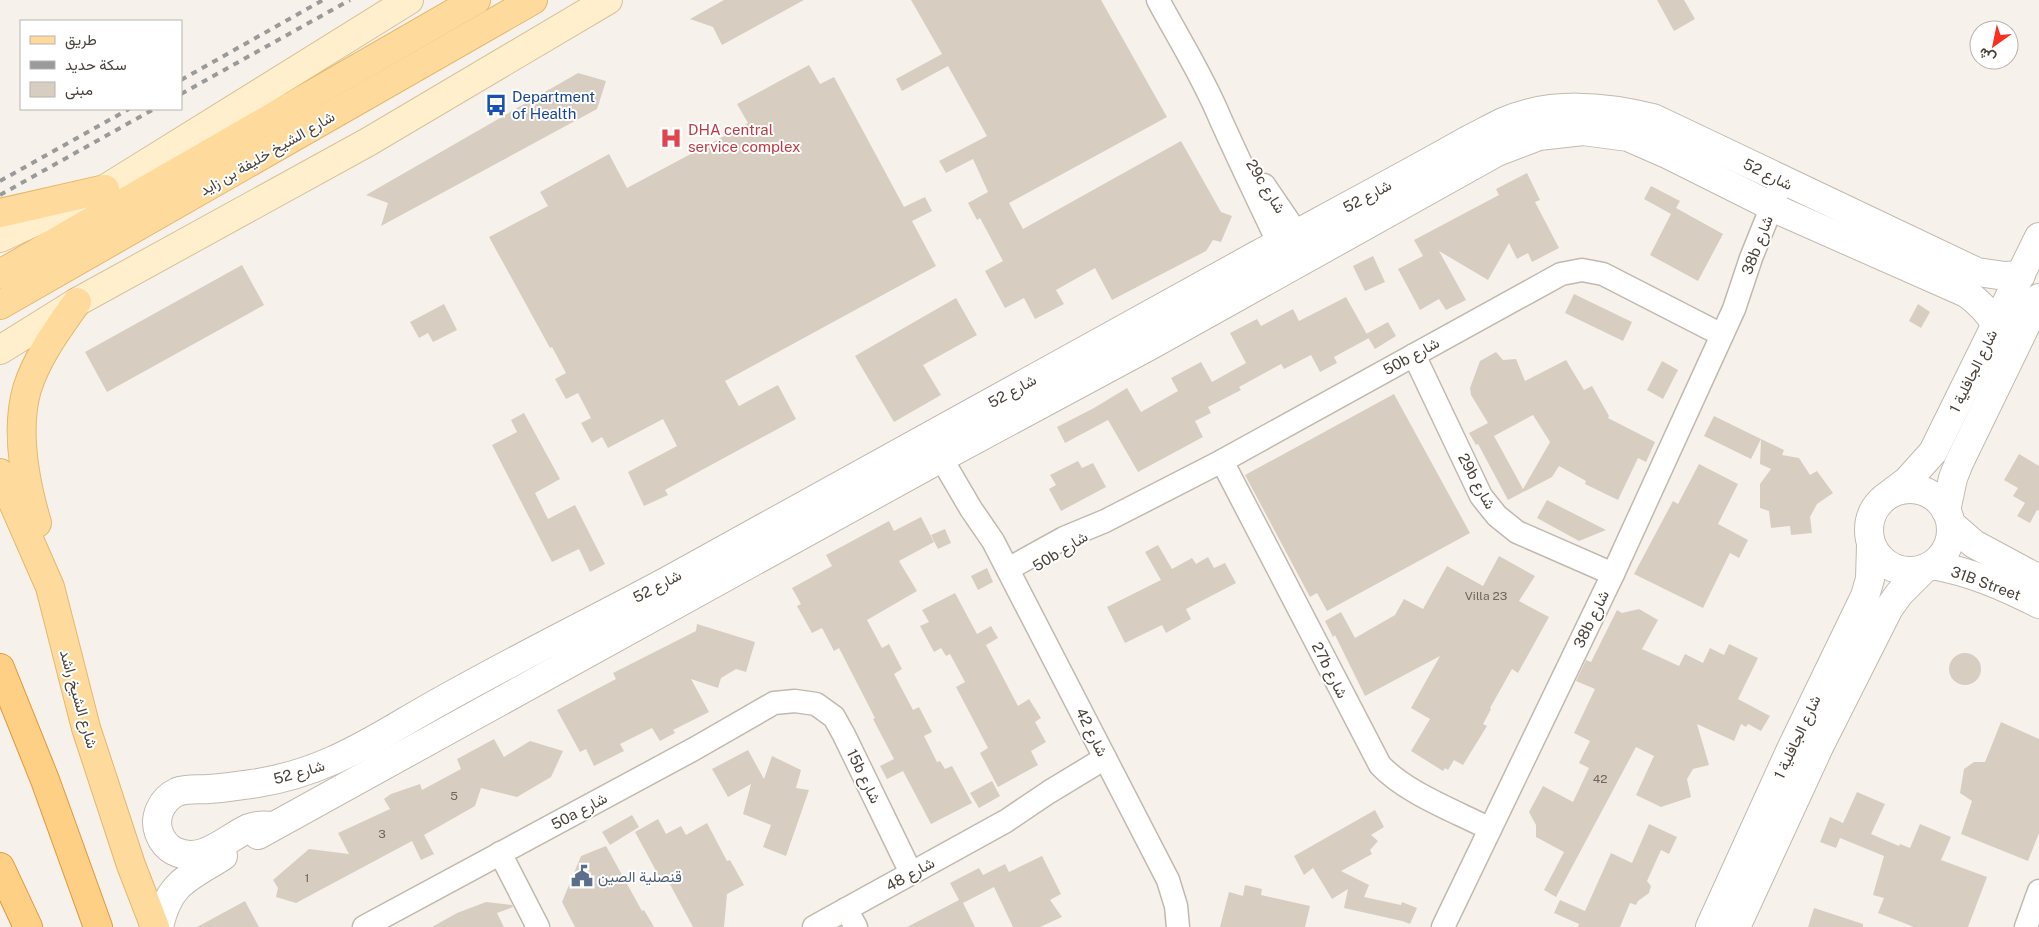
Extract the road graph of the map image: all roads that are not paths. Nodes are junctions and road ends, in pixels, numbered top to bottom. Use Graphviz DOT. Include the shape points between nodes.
graph roads {
  1 [pos="409,0"];
  2 [pos="476,0"];
  3 [pos="534,0"];
  4 [pos="608,0"];
  5 [pos="1158,0"];
  6 [pos="1790,184"];
  7 [pos="105,189"];
  8 [pos="1778,210"];
  9 [pos="0,213"];
  10 [pos="2039,237"];
  11 [pos="0,238"];
  12 [pos="1294,250"];
  13 [pos="0,274"];
  14 [pos="2021,275"];
  15 [pos="2039,298"];
  16 [pos="77,302"];
  17 [pos="0,304"];
  18 [pos="1996,324"];
  19 [pos="1722,335"];
  20 [pos="0,350"];
  21 [pos="1414,355"];
  22 [pos="942,443"];
  23 [pos="1222,461"];
  24 [pos="0,472"];
  25 [pos="1891,493"];
  26 [pos="0,517"];
  27 [pos="1948,518"];
  28 [pos="1871,545"];
  29 [pos="1928,567"];
  30 [pos="1010,574"];
  31 [pos="1613,574"];
  32 [pos="2039,579"];
  33 [pos="50,587"];
  34 [pos="2039,604"];
  35 [pos="0,668"];
  36 [pos="795,700"];
  37 [pos="1108,764"];
  38 [pos="273,826"];
  39 [pos="1490,829"];
  40 [pos="500,853"];
  41 [pos="0,867"];
  42 [pos="911,873"];
  43 [pos="2039,891"];
  44 [pos="851,918"];
  45 [pos="28,927"];
  46 [pos="98,927"];
  47 [pos="157,927"];
  48 [pos="364,927"];
  49 [pos="538,927"];
  50 [pos="814,927"];
  51 [pos="1178,927"];
  52 [pos="1442,927"];
  53 [pos="1710,927"];
  54 [pos="1736,927"];
  55 [pos="2026,927"];
  1 -- 7 [label="main road"];
  2 -- 13 [label="main road, شارع الشيخ خليفة بن زايد"];
  3 -- 17 [label="main road, شارع الشيخ خليفة بن زايد"];
  4 -- 16 [label="main road" via="368,142"];
  5 -- 12 [label="street, 29c شارع" via="1220,117 1270,194"];
  6 -- 8 [label="street, 38b شارع"];
  6 -- 12 [label="street, شارع 52" via="1653,118 1619,110 1584,107 1543,110 1504,122 1475,136"];
  6 -- 14 [label="street, شارع 52" via="1977,272"];
  7 -- 9 [label="main road"];
  7 -- 11 [label="main road"];
  8 -- 12 [label="street, شارع 52" via="1628,137 1583,131 1539,136 1497,152"];
  8 -- 18 [label="street, شارع 52" via="1966,293 1989,312"];
  8 -- 19 [label="street, 38b شارع" via="1748,267"];
  10 -- 14 [label="street, شارع الجافلية 1"];
  12 -- 22 [label="street, شارع 52" via="1153,344"];
  14 -- 18 [label="street, شارع الجافلية 1"];
  15 -- 27 [label="street, شارع الجافلية 1" via="1959,463 1949,494"];
  16 -- 20 [label="main road"];
  16 -- 33 [label="main road" via="41,359 27,389 24,408 22,445 26,482 48,562"];
  18 -- 25 [label="street, شارع الجافلية 1" via="1932,452 1914,474"];
  19 -- 21 [label="street, 50b شارع" via="1603,274 1582,270 1542,282"];
  19 -- 31 [label="street, 38b شارع"];
  21 -- 23 [label="street, 50b شارع"];
  21 -- 31 [label="street, 29b شارع" via="1481,496 1497,516 1517,532"];
  22 -- 30 [label="street, شارع 42" via="974,515 993,541"];
  22 -- 38 [label="street, شارع 52"];
  22 -- 38 [label="street, شارع 52" via="662,583 435,704 358,750 296,775 253,784 174,793 164,801 158,812 157,824 167,847 178,854 190,856 212,850 248,829"];
  23 -- 30 [label="street, 50b شارع" via="1105,521 1064,538"];
  23 -- 39 [label="street, 27b شارع" via="1380,765 1405,786"];
  24 -- 33 [label="main road, شارع الشيخ راشد"];
  25 -- 27 [label="street" via="1907,489 1922,491 1936,498"];
  25 -- 28 [label="street" via="1879,502 1871,515 1868,530"];
  26 -- 33 [label="main road"];
  27 -- 29 [label="street" via="1951,536 1947,548 1941,558"];
  27 -- 32 [label="street, 31B Street" via="1974,544"];
  28 -- 29 [label="street" via="1879,558 1892,568 1908,572"];
  28 -- 53 [label="street, شارع الجافلية 1" via="1870,579 1865,596"];
  29 -- 34 [label="street, 31B Street" via="1960,570 2002,585"];
  29 -- 54 [label="street, شارع الجافلية 1" via="1889,608 1819,747"];
  30 -- 37 [label="street, شارع 42"];
  31 -- 39 [label="street, 38b شارع"];
  33 -- 47 [label="main road, شارع الشيخ راشد" via="88,736 131,866"];
  35 -- 46 [label="highway" via="46,780"];
  36 -- 40 [label="street, 50a شارع" via="774,703"];
  36 -- 42 [label="street, 15b شارع" via="816,704 834,717"];
  37 -- 42 [label="street, شارع 48" via="1049,792 1006,821"];
  37 -- 51 [label="street, شارع 42" via="1168,880"];
  38 -- 47 [label="street, شارع 52" via="184,880 166,900"];
  39 -- 52 [label="street, 38b شارع"];
  40 -- 48 [label="street, 50a شارع"];
  40 -- 49 [label="street"];
  41 -- 45 [label="highway"];
  42 -- 44 [label="street, شارع 48"];
  43 -- 55 [label="street"];
  44 -- 50 [label="street, شارع 48"];
}
